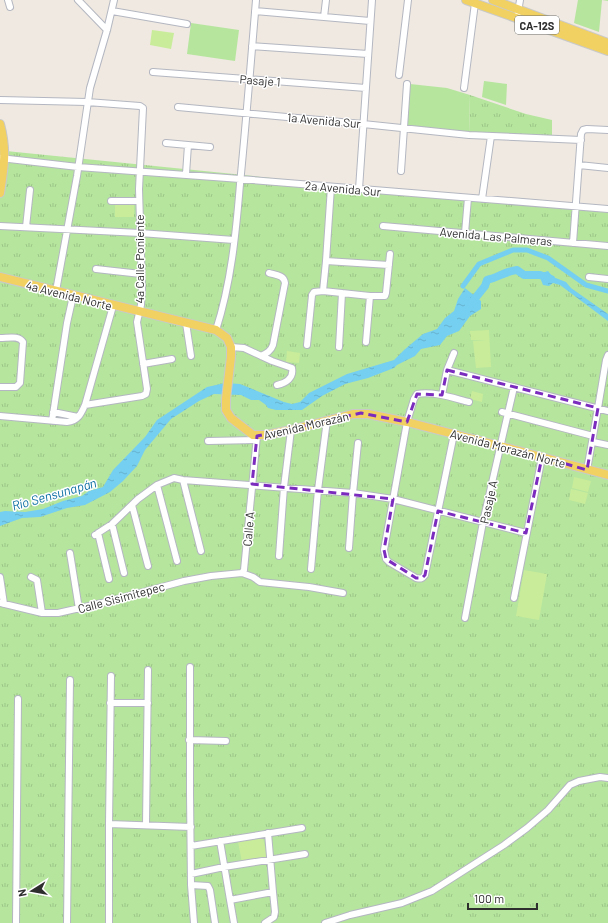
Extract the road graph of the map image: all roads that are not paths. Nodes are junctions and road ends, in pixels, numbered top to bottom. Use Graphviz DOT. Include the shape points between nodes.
graph roads {
  1 [pos="8,0"];
  2 [pos="78,0"];
  3 [pos="114,0"];
  4 [pos="256,0"];
  5 [pos="326,0"];
  6 [pos="372,0"];
  7 [pos="408,0"];
  8 [pos="466,0"];
  9 [pos="493,0"];
  10 [pos="520,0"];
  11 [pos="475,3"];
  12 [pos="10,7"];
  13 [pos="518,9"];
  14 [pos="112,11"];
  15 [pos="255,11"];
  16 [pos="324,17"];
  17 [pos="517,18"];
  18 [pos="370,21"];
  19 [pos="187,24"];
  20 [pos="107,30"];
  21 [pos="608,42"];
  22 [pos="252,46"];
  23 [pos="608,51"];
  24 [pos="368,54"];
  25 [pos="154,72"];
  26 [pos="399,75"];
  27 [pos="249,79"];
  28 [pos="407,84"];
  29 [pos="366,88"];
  30 [pos="464,88"];
  31 [pos="0,100"];
  32 [pos="87,102"];
  33 [pos="178,107"];
  34 [pos="247,113"];
  35 [pos="0,124"];
  36 [pos="363,124"];
  37 [pos="404,128"];
  38 [pos="608,130"];
  39 [pos="491,136"];
  40 [pos="580,140"];
  41 [pos="166,143"];
  42 [pos="188,145"];
  43 [pos="210,146"];
  44 [pos="2,158"];
  45 [pos="579,166"];
  46 [pos="78,167"];
  47 [pos="608,168"];
  48 [pos="139,171"];
  49 [pos="401,171"];
  50 [pos="186,174"];
  51 [pos="241,179"];
  52 [pos="331,187"];
  53 [pos="359,189"];
  54 [pos="30,190"];
  55 [pos="0,192"];
  56 [pos="468,198"];
  57 [pos="482,199"];
  58 [pos="111,201"];
  59 [pos="139,201"];
  60 [pos="577,206"];
  61 [pos="608,209"];
  62 [pos="0,226"];
  63 [pos="383,226"];
  64 [pos="26,227"];
  65 [pos="68,229"];
  66 [pos="140,233"];
  67 [pos="465,233"];
  68 [pos="234,240"];
  69 [pos="574,243"];
  70 [pos="608,246"];
  71 [pos="390,254"];
  72 [pos="326,261"];
  73 [pos="389,266"];
  74 [pos="96,269"];
  75 [pos="269,273"];
  76 [pos="141,274"];
  77 [pos="0,277"];
  78 [pos="589,277"];
  79 [pos="608,280"];
  80 [pos="56,291"];
  81 [pos="322,291"];
  82 [pos="342,293"];
  83 [pos="73,296"];
  84 [pos="370,296"];
  85 [pos="114,306"];
  86 [pos="139,312"];
  87 [pos="186,323"];
  88 [pos="216,330"];
  89 [pos="0,338"];
  90 [pos="366,342"];
  91 [pos="307,345"];
  92 [pos="231,347"];
  93 [pos="339,347"];
  94 [pos="454,353"];
  95 [pos="192,356"];
  96 [pos="261,356"];
  97 [pos="607,357"];
  98 [pos="172,359"];
  99 [pos="143,364"];
  100 [pos="447,370"];
  101 [pos="606,380"];
  102 [pos="277,385"];
  103 [pos="0,387"];
  104 [pos="514,387"];
  105 [pos="442,395"];
  106 [pos="469,402"];
  107 [pos="85,405"];
  108 [pos="598,408"];
  109 [pos="608,411"];
  110 [pos="53,412"];
  111 [pos="505,413"];
  112 [pos="0,416"];
  113 [pos="79,417"];
  114 [pos="327,420"];
  115 [pos="52,421"];
  116 [pos="407,422"];
  117 [pos="291,430"];
  118 [pos="454,434"];
  119 [pos="257,438"];
  120 [pos="593,439"];
  121 [pos="208,442"];
  122 [pos="358,443"];
  123 [pos="608,445"];
  124 [pos="500,446"];
  125 [pos="542,457"];
  126 [pos="587,470"];
  127 [pos="608,475"];
  128 [pos="183,480"];
  129 [pos="252,484"];
  130 [pos="157,485"];
  131 [pos="284,487"];
  132 [pos="318,490"];
  133 [pos="353,493"];
  134 [pos="393,499"];
  135 [pos="132,505"];
  136 [pos="438,511"];
  137 [pos="483,522"];
  138 [pos="112,524"];
  139 [pos="526,533"];
  140 [pos="349,548"];
  141 [pos="202,551"];
  142 [pos="70,553"];
  143 [pos="278,556"];
  144 [pos="177,560"];
  145 [pos="148,566"];
  146 [pos="311,569"];
  147 [pos="124,573"];
  148 [pos="242,573"];
  149 [pos="31,576"];
  150 [pos="0,577"];
  151 [pos="109,579"];
  152 [pos="343,593"];
  153 [pos="514,598"];
  154 [pos="2,604"];
  155 [pos="79,609"];
  156 [pos="42,613"];
  157 [pos="465,618"];
  158 [pos="190,667"];
  159 [pos="148,670"];
  160 [pos="111,676"];
  161 [pos="70,680"];
  162 [pos="18,699"];
  163 [pos="110,703"];
  164 [pos="148,703"];
  165 [pos="190,740"];
  166 [pos="226,741"];
  167 [pos="608,778"];
  168 [pos="108,824"];
  169 [pos="146,825"];
  170 [pos="191,827"];
  171 [pos="302,828"];
  172 [pos="268,833"];
  173 [pos="220,842"];
  174 [pos="191,846"];
  175 [pos="305,854"];
  176 [pos="271,859"];
  177 [pos="224,867"];
  178 [pos="191,874"];
  179 [pos="191,885"];
  180 [pos="273,892"];
  181 [pos="230,900"];
  182 [pos="16,923"];
  183 [pos="67,923"];
  184 [pos="109,923"];
  185 [pos="194,923"];
  186 [pos="215,923"];
  187 [pos="234,923"];
  188 [pos="265,923"];
  189 [pos="325,923"];
  1 -- 12 [label="street"];
  2 -- 20 [label="street"];
  3 -- 14 [label="street"];
  4 -- 15 [label="street"];
  5 -- 16 [label="street"];
  6 -- 18 [label="street"];
  7 -- 26 [label="street"];
  8 -- 11 [label="main road, CA-12S"];
  9 -- 13 [label="main road"];
  10 -- 13 [label="street"];
  11 -- 17 [label="main road, CA-12S"];
  11 -- 30 [label="street"];
  13 -- 17 [label="street"];
  13 -- 21 [label="main road"];
  14 -- 19 [label="street"];
  14 -- 20 [label="street"];
  15 -- 16 [label="street"];
  15 -- 22 [label="street"];
  16 -- 18 [label="street"];
  17 -- 23 [label="main road, CA-12S"];
  18 -- 24 [label="street"];
  20 -- 32 [label="street"];
  22 -- 24 [label="street"];
  22 -- 27 [label="street"];
  24 -- 29 [label="street"];
  25 -- 27 [label="street, Pasaje 1"];
  27 -- 29 [label="street, Pasaje 1"];
  27 -- 34 [label="street"];
  28 -- 37 [label="street"];
  29 -- 36 [label="street"];
  31 -- 32 [label="street"];
  32 -- 46 [label="street"];
  32 -- 48 [label="street, 4a Calle Poniente" via="143,108"];
  33 -- 34 [label="street, 1a Avenida Sur"];
  34 -- 36 [label="street, 1a Avenida Sur"];
  34 -- 51 [label="street"];
  35 -- 44 [label="main road" via="5,144"];
  36 -- 37 [label="street, 1a Avenida Sur"];
  36 -- 53 [label="street"];
  37 -- 39 [label="street, 1a Avenida Sur"];
  37 -- 49 [label="street"];
  38 -- 40 [label="street" via="583,130"];
  39 -- 40 [label="street, 1a Avenida Sur"];
  39 -- 57 [label="street"];
  40 -- 45 [label="street"];
  41 -- 42 [label="street"];
  42 -- 43 [label="street"];
  42 -- 50 [label="street"];
  44 -- 46 [label="street, 2a Avenida Sur"];
  44 -- 55 [label="main road"];
  45 -- 47 [label="street"];
  45 -- 60 [label="street"];
  46 -- 48 [label="street, 2a Avenida Sur"];
  46 -- 65 [label="street"];
  48 -- 50 [label="street, 2a Avenida Sur"];
  48 -- 59 [label="street, 4a Calle Poniente"];
  50 -- 51 [label="street, 2a Avenida Sur"];
  51 -- 52 [label="street, 2a Avenida Sur"];
  51 -- 68 [label="street"];
  52 -- 53 [label="street, 2a Avenida Sur"];
  52 -- 72 [label="street"];
  53 -- 56 [label="street, 2a Avenida Sur"];
  54 -- 64 [label="street"];
  56 -- 57 [label="street, 2a Avenida Sur"];
  56 -- 67 [label="street"];
  57 -- 60 [label="street, 2a Avenida Sur"];
  58 -- 59 [label="street"];
  59 -- 66 [label="street, 4a Calle Poniente"];
  60 -- 61 [label="street, 2a Avenida Sur"];
  60 -- 69 [label="street"];
  62 -- 64 [label="street"];
  63 -- 67 [label="street, Avenida Las Palmeras"];
  64 -- 65 [label="street"];
  65 -- 66 [label="street"];
  65 -- 80 [label="street"];
  66 -- 68 [label="street"];
  66 -- 76 [label="street, 4a Calle Poniente"];
  67 -- 69 [label="street, Avenida Las Palmeras"];
  68 -- 88 [label="street"];
  69 -- 70 [label="street, Avenida Las Palmeras"];
  71 -- 73 [label="street"];
  72 -- 73 [label="street"];
  72 -- 81 [label="street"];
  73 -- 84 [label="street" via="385,296"];
  74 -- 76 [label="street"];
  75 -- 96 [label="street" via="283,277 285,283 273,344 268,352"];
  76 -- 86 [label="street, 4a Calle Poniente"];
  77 -- 80 [label="main road, 4a Avenida Norte"];
  78 -- 79 [label="street"];
  80 -- 83 [label="main road, 4a Avenida Norte"];
  81 -- 82 [label="street"];
  81 -- 91 [label="street" via="314,292 312,295"];
  82 -- 84 [label="street"];
  82 -- 93 [label="street"];
  83 -- 85 [label="main road, 4a Avenida Norte"];
  83 -- 110 [label="street"];
  84 -- 90 [label="street"];
  85 -- 86 [label="main road, 4a Avenida Norte"];
  85 -- 107 [label="street"];
  86 -- 87 [label="main road, 4a Avenida Norte"];
  86 -- 99 [label="street, 4a Calle Poniente" via="137,322"];
  87 -- 88 [label="main road, 4a Avenida Norte"];
  87 -- 95 [label="street"];
  88 -- 92 [label="main road" via="227,338"];
  89 -- 103 [label="street" via="19,338 23,342 20,383 16,387"];
  92 -- 96 [label="street" via="244,348"];
  92 -- 119 [label="main road, Avenida Morazán" via="226,410 231,418"];
  94 -- 100 [label="street"];
  96 -- 102 [label="street" via="292,368 290,378"];
  97 -- 101 [label="street"];
  98 -- 99 [label="street"];
  99 -- 107 [label="street, 4a Calle Poniente" via="146,394"];
  100 -- 104 [label="street"];
  100 -- 105 [label="street"];
  101 -- 108 [label="street"];
  104 -- 108 [label="street"];
  104 -- 111 [label="street, Pasaje A"];
  105 -- 106 [label="street"];
  105 -- 116 [label="street" via="417,394"];
  107 -- 113 [label="street"];
  108 -- 109 [label="street"];
  108 -- 120 [label="street"];
  110 -- 113 [label="street"];
  110 -- 115 [label="street"];
  111 -- 120 [label="street"];
  111 -- 124 [label="street, Pasaje A"];
  112 -- 115 [label="street"];
  113 -- 115 [label="street" via="67,422"];
  114 -- 116 [label="main road, Avenida Morazán" via="360,413"];
  114 -- 117 [label="main road, Avenida Morazán"];
  114 -- 132 [label="street"];
  116 -- 118 [label="main road, Avenida Morazán Norte"];
  116 -- 134 [label="street"];
  117 -- 119 [label="main road, Avenida Morazán"];
  117 -- 131 [label="street"];
  118 -- 124 [label="main road, Avenida Morazán Norte"];
  118 -- 136 [label="street"];
  119 -- 121 [label="street"];
  119 -- 129 [label="street, Calle A"];
  120 -- 123 [label="street"];
  120 -- 126 [label="street"];
  122 -- 133 [label="street"];
  124 -- 125 [label="main road, Avenida Morazán Norte"];
  124 -- 137 [label="street, Pasaje A"];
  125 -- 126 [label="main road, Avenida Morazán Norte"];
  125 -- 139 [label="street"];
  126 -- 127 [label="main road, Avenida Morazán Norte"];
  128 -- 129 [label="street"];
  128 -- 130 [label="street" via="174,478"];
  128 -- 141 [label="street"];
  129 -- 131 [label="street"];
  129 -- 148 [label="street, Calle A"];
  130 -- 135 [label="street"];
  130 -- 144 [label="street"];
  131 -- 132 [label="street"];
  131 -- 143 [label="street"];
  132 -- 133 [label="street"];
  132 -- 146 [label="street"];
  133 -- 134 [label="street"];
  133 -- 140 [label="street"];
  134 -- 136 [label="street"];
  134 -- 136 [label="street" via="384,550 386,559 416,578 425,575"];
  135 -- 138 [label="street"];
  135 -- 145 [label="street"];
  136 -- 137 [label="street"];
  137 -- 139 [label="street"];
  137 -- 157 [label="street, Pasaje A"];
  138 -- 147 [label="street"];
  138 -- 151 [label="street" via="96,534"];
  139 -- 153 [label="street"];
  142 -- 155 [label="street"];
  148 -- 152 [label="street" via="260,582"];
  148 -- 155 [label="street, Calle Sisimitepec" via="184,581"];
  149 -- 156 [label="street" via="37,580"];
  150 -- 154 [label="street"];
  154 -- 156 [label="street, Calle Sisimitepec"];
  155 -- 156 [label="street, Calle Sisimitepec"];
  158 -- 165 [label="street"];
  159 -- 164 [label="street"];
  160 -- 163 [label="street"];
  161 -- 183 [label="street"];
  162 -- 182 [label="street"];
  163 -- 164 [label="street"];
  163 -- 168 [label="street"];
  164 -- 169 [label="street"];
  165 -- 166 [label="street"];
  165 -- 170 [label="street"];
  167 -- 189 [label="street" via="600,777 570,785 548,810 504,845 432,891 402,903"];
  168 -- 169 [label="street"];
  168 -- 184 [label="street"];
  169 -- 170 [label="street"];
  170 -- 174 [label="street"];
  171 -- 172 [label="street"];
  172 -- 173 [label="street"];
  172 -- 176 [label="street"];
  173 -- 174 [label="street"];
  173 -- 177 [label="street"];
  174 -- 178 [label="street"];
  175 -- 176 [label="street"];
  176 -- 177 [label="street"];
  176 -- 180 [label="street"];
  177 -- 178 [label="street"];
  177 -- 181 [label="street"];
  178 -- 179 [label="street"];
  179 -- 185 [label="street"];
  179 -- 186 [label="street" via="208,886"];
  180 -- 181 [label="street"];
  180 -- 188 [label="street" via="274,917"];
  181 -- 187 [label="street"];
}
